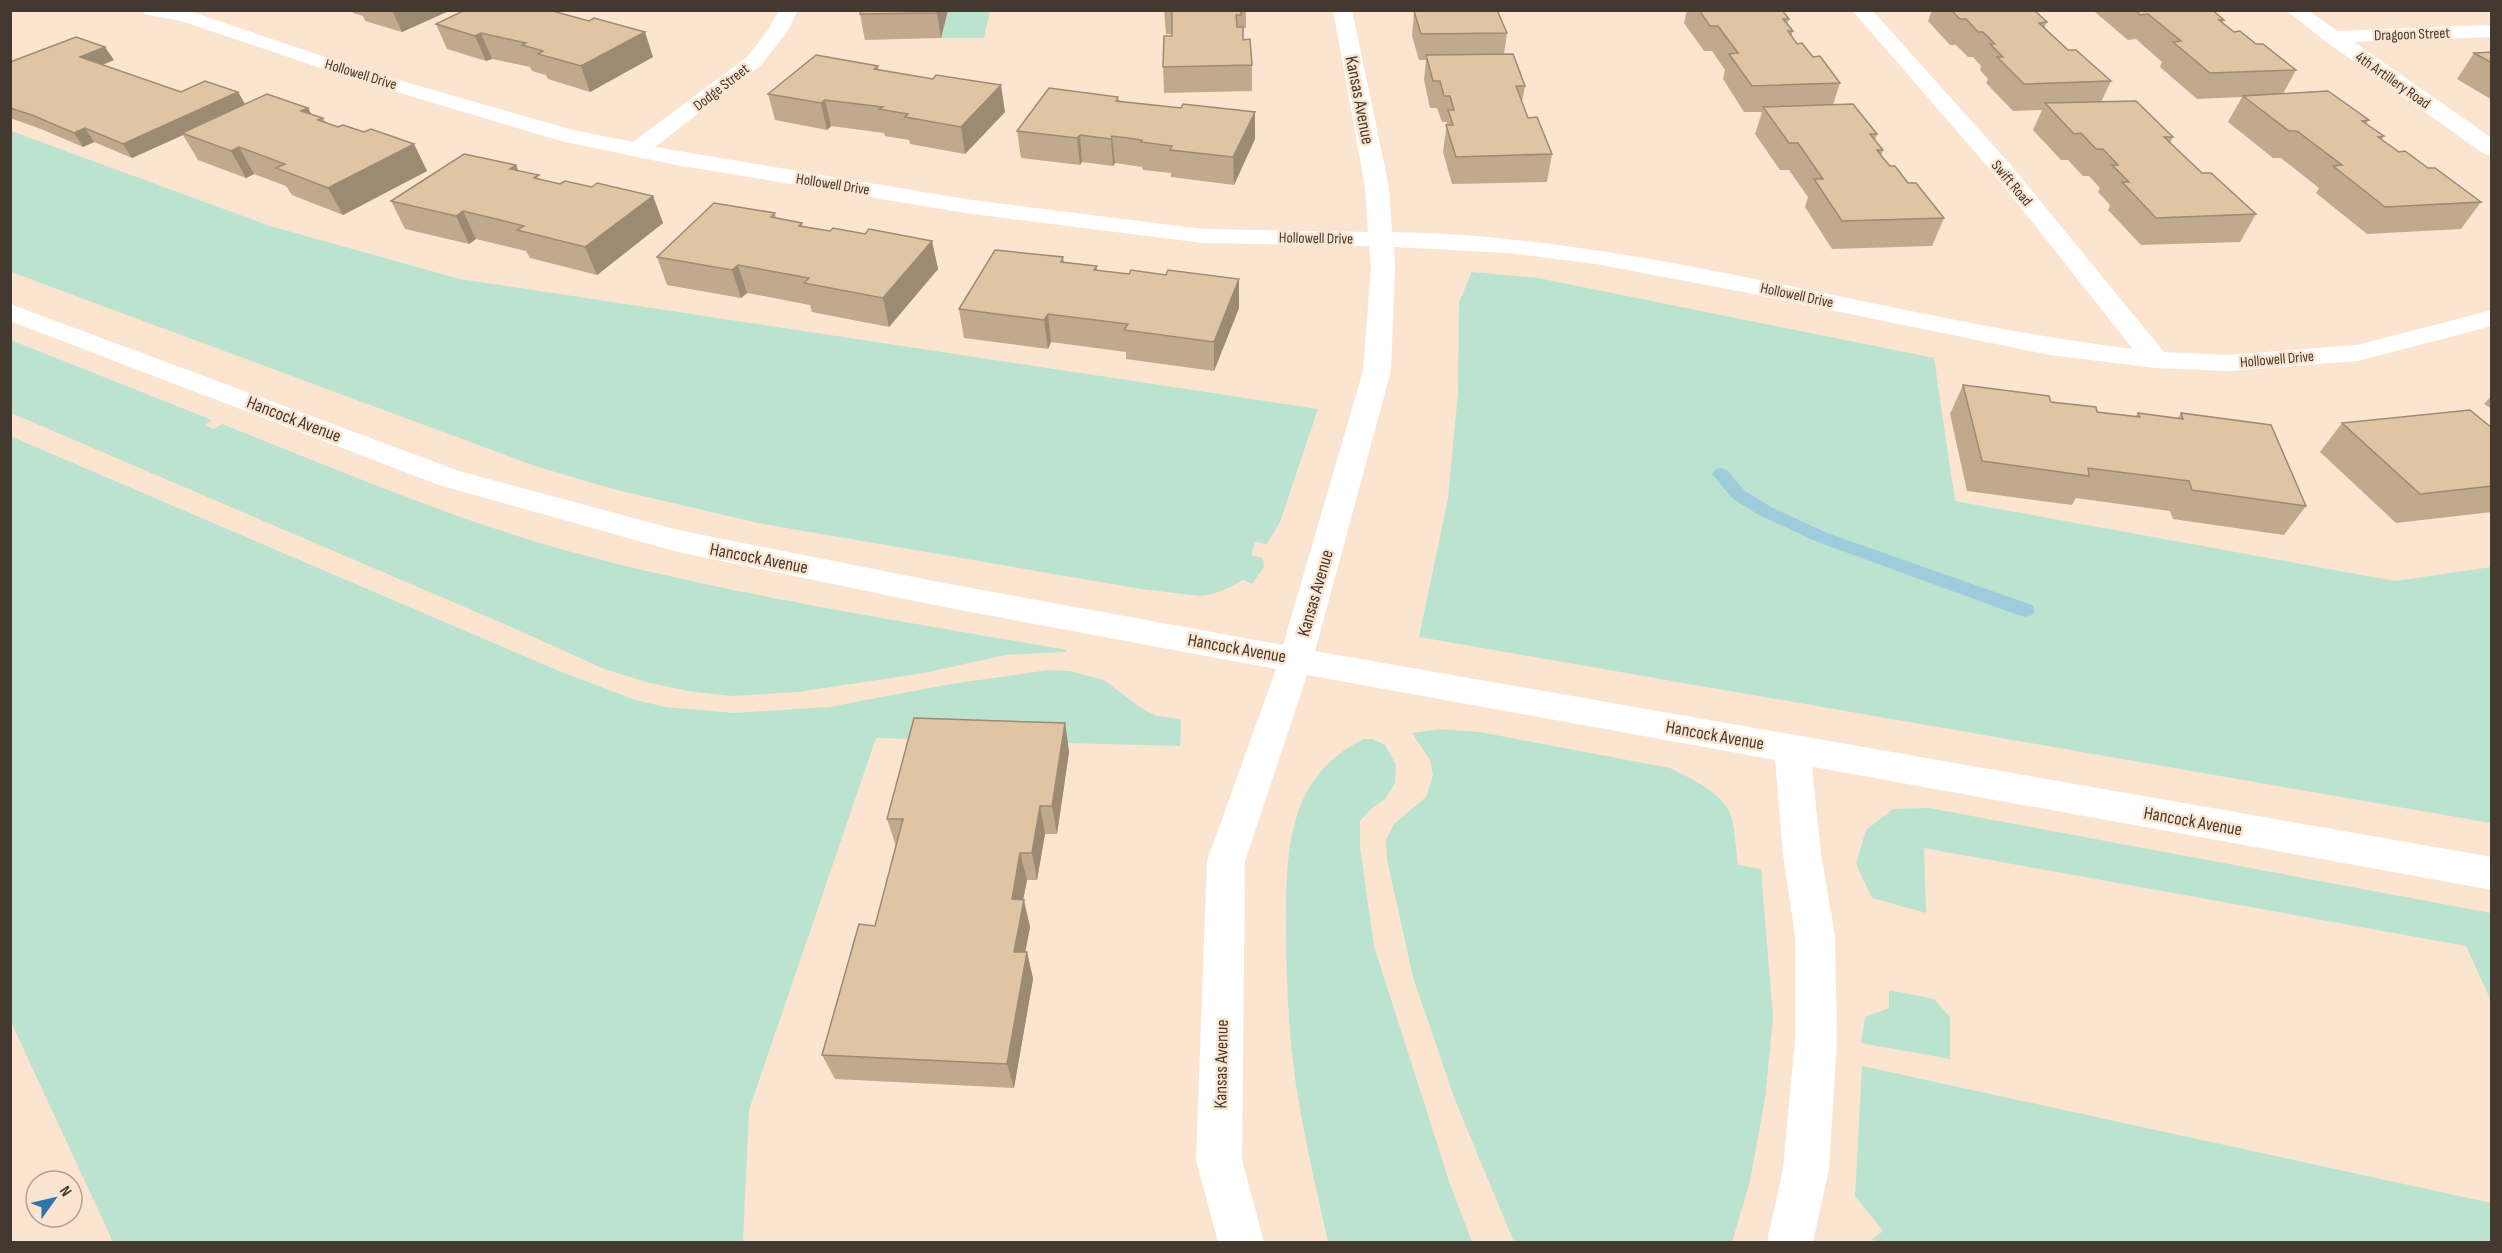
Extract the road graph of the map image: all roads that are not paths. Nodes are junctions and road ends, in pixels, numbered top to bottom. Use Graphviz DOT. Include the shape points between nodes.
graph roads {
  1 [pos="151,10"];
  2 [pos="789,10"];
  3 [pos="1342,10"];
  4 [pos="1861,10"];
  5 [pos="2295,10"];
  6 [pos="2492,31"];
  7 [pos="2332,37"];
  8 [pos="638,149"];
  9 [pos="2492,149"];
  10 [pos="1380,239"];
  11 [pos="10,312"];
  12 [pos="2492,318"];
  13 [pos="2156,360"];
  14 [pos="1296,659"];
  15 [pos="1792,748"];
  16 [pos="2492,874"];
  17 [pos="1241,1242"];
  18 [pos="1790,1242"];
  1 -- 8 [label="street, Hollowell Drive" via="185,16 360,75 569,136"];
  2 -- 8 [label="street, Dodge Street" via="754,61"];
  3 -- 10 [label="street, Kansas Avenue" via="1377,188"];
  4 -- 13 [label="street, Swift Road" via="2002,169"];
  5 -- 7 [label="street, 4th Artillery Road"];
  6 -- 7 [label="street, Dragoon Street"];
  7 -- 9 [label="street, 4th Artillery Road"];
  8 -- 10 [label="street, Hollowell Drive" via="965,206 1191,234"];
  10 -- 13 [label="street, Hollowell Drive" via="1497,245 1596,257 2050,347"];
  10 -- 14 [label="street, Kansas Avenue" via="1383,268 1377,371"];
  11 -- 14 [label="street, Hancock Avenue" via="449,478 678,541 949,596"];
  12 -- 13 [label="street, Hollowell Drive" via="2358,353 2228,363"];
  14 -- 15 [label="street, Hancock Avenue"];
  14 -- 17 [label="street, Kansas Avenue" via="1226,861 1219,1160"];
  15 -- 16 [label="street, Hancock Avenue"];
  15 -- 18 [label="street" via="1802,855 1815,936 1816,1040 1806,1169"];
}
